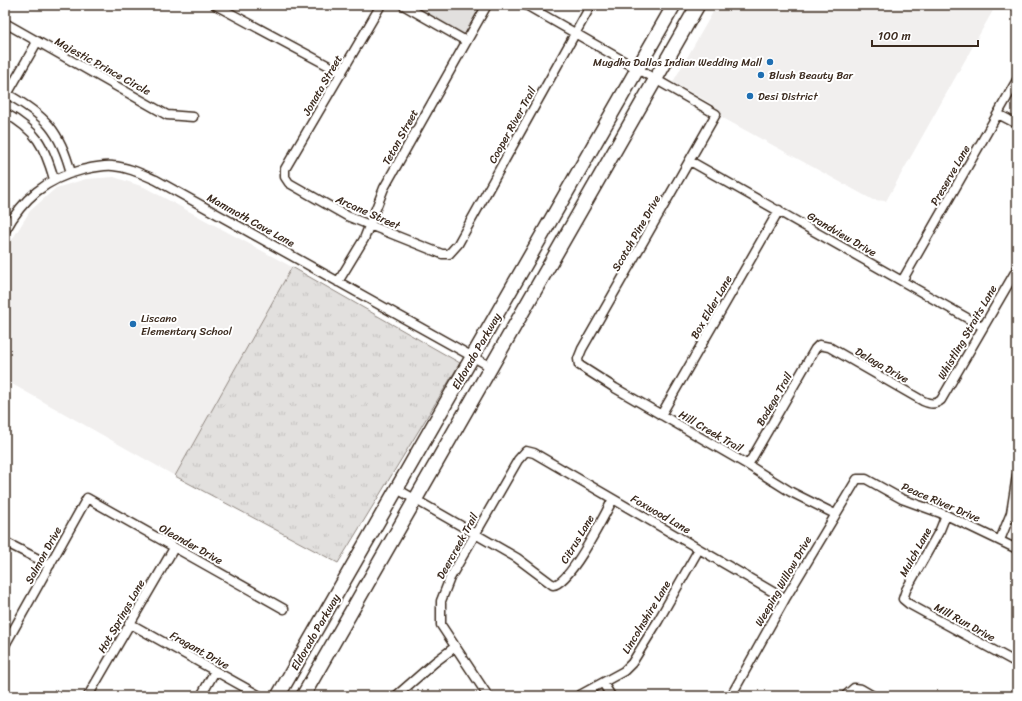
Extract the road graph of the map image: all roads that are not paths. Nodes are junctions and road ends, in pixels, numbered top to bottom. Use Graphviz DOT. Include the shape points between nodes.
graph roads {
  1 [pos="215,5"];
  2 [pos="380,5"];
  3 [pos="403,5"];
  4 [pos="487,5"];
  5 [pos="526,5"];
  6 [pos="591,5"];
  7 [pos="674,5"];
  8 [pos="698,5"];
  9 [pos="5,24"];
  10 [pos="575,34"];
  11 [pos="466,41"];
  12 [pos="37,42"];
  13 [pos="638,70"];
  14 [pos="342,73"];
  15 [pos="1017,80"];
  16 [pos="656,81"];
  17 [pos="6,96"];
  18 [pos="5,113"];
  19 [pos="998,114"];
  20 [pos="193,117"];
  21 [pos="1017,124"];
  22 [pos="690,161"];
  23 [pos="71,173"];
  24 [pos="285,177"];
  25 [pos="54,179"];
  26 [pos="779,210"];
  27 [pos="369,225"];
  28 [pos="5,231"];
  29 [pos="449,254"];
  30 [pos="1017,268"];
  31 [pos="902,281"];
  32 [pos="338,282"];
  33 [pos="983,327"];
  34 [pos="820,345"];
  35 [pos="472,358"];
  36 [pos="578,363"];
  37 [pos="491,366"];
  38 [pos="934,404"];
  39 [pos="661,415"];
  40 [pos="526,451"];
  41 [pos="748,465"];
  42 [pos="1017,475"];
  43 [pos="857,479"];
  44 [pos="397,489"];
  45 [pos="88,498"];
  46 [pos="415,499"];
  47 [pos="613,499"];
  48 [pos="835,514"];
  49 [pos="946,515"];
  50 [pos="475,534"];
  51 [pos="1000,540"];
  52 [pos="5,542"];
  53 [pos="174,548"];
  54 [pos="699,549"];
  55 [pos="1017,549"];
  56 [pos="50,565"];
  57 [pos="785,599"];
  58 [pos="903,599"];
  59 [pos="284,609"];
  60 [pos="129,623"];
  61 [pos="5,645"];
  62 [pos="455,647"];
  63 [pos="1017,663"];
  64 [pos="215,671"];
  65 [pos="604,683"];
  66 [pos="88,696"];
  67 [pos="201,696"];
  68 [pos="260,696"];
  69 [pos="278,696"];
  70 [pos="304,696"];
  71 [pos="396,696"];
  72 [pos="488,696"];
  73 [pos="578,696"];
  74 [pos="611,696"];
  75 [pos="730,696"];
  76 [pos="845,696"];
  77 [pos="873,696"];
  1 -- 14 [label="street"];
  2 -- 14 [label="street, Jonata Street"];
  3 -- 11 [label="street"];
  4 -- 11 [label="street, Teton Street"];
  5 -- 10 [label="street"];
  6 -- 10 [label="street, Cooper River Trail"];
  7 -- 13 [label="main road, Eldorado Parkway"];
  8 -- 16 [label="main road, Eldorado Parkway"];
  9 -- 12 [label="street, Majestic Prince Circle"];
  10 -- 13 [label="street"];
  10 -- 29 [label="street, Cooper River Trail" via="458,244"];
  11 -- 27 [label="street, Teton Street" via="384,188"];
  12 -- 17 [label="street"];
  12 -- 20 [label="street, Majestic Prince Circle" via="167,115"];
  13 -- 16 [label="street"];
  13 -- 35 [label="main road, Eldorado Parkway"];
  14 -- 24 [label="street, Jonata Street" via="285,169"];
  15 -- 19 [label="street, Preserve Lane"];
  16 -- 22 [label="street, Scotch Pine Drive" via="716,114"];
  16 -- 37 [label="main road, Eldorado Parkway"];
  17 -- 23 [label="street" via="32,109 52,128"];
  18 -- 25 [label="street" via="23,124 38,138"];
  19 -- 21 [label="street"];
  19 -- 31 [label="street, Preserve Lane"];
  22 -- 26 [label="street, Grandview Drive"];
  22 -- 36 [label="street, Scotch Pine Drive" via="582,349"];
  23 -- 25 [label="street, Mammoth Cave Lane"];
  23 -- 32 [label="street, Mammoth Cave Lane" via="112,166 136,171"];
  24 -- 27 [label="street, Arcane Street" via="289,183 323,203"];
  25 -- 28 [label="street, Mammoth Cave Lane" via="22,205"];
  26 -- 31 [label="street, Grandview Drive"];
  26 -- 39 [label="street, Box Elder Lane"];
  27 -- 29 [label="street, Arcane Street" via="435,252"];
  27 -- 32 [label="street, Teton Street" via="364,239"];
  30 -- 33 [label="street, Whistling Straits Lane"];
  31 -- 33 [label="street, Grandview Drive"];
  32 -- 35 [label="street, Mammoth Cave Lane"];
  33 -- 38 [label="street, Whistling Straits Lane" via="941,400"];
  34 -- 38 [label="street, Delaga Drive" via="829,347 923,401"];
  34 -- 41 [label="street, Bodega Trail" via="815,349"];
  35 -- 37 [label="street, Mammoth Cave Lane"];
  35 -- 44 [label="main road, Eldorado Parkway"];
  36 -- 39 [label="street, Hill Creek Trail" via="583,369"];
  37 -- 46 [label="main road, Eldorado Parkway"];
  39 -- 41 [label="street, Hill Creek Trail"];
  40 -- 47 [label="street, Foxwood Lane" via="534,453"];
  40 -- 50 [label="street, Deercreek Trail"];
  41 -- 48 [label="street, Hill Creek Trail" via="791,492"];
  42 -- 51 [label="street" via="1012,513"];
  43 -- 48 [label="street, Weeping Willow Drive"];
  43 -- 49 [label="street, Peace River Drive" via="866,479 902,499"];
  44 -- 46 [label="street"];
  44 -- 69 [label="main road, Eldorado Parkway"];
  45 -- 53 [label="street, Oleander Drive"];
  45 -- 56 [label="street, Salmon Drive"];
  46 -- 50 [label="street"];
  46 -- 70 [label="main road, Eldorado Parkway"];
  47 -- 50 [label="street, Citrus Lane" via="573,568 562,582 555,585 517,558"];
  47 -- 54 [label="street, Foxwood Lane"];
  48 -- 57 [label="street, Weeping Willow Drive"];
  49 -- 51 [label="street, Peace River Drive"];
  49 -- 58 [label="street, Mulch Lane"];
  50 -- 62 [label="street, Deercreek Trail" via="450,578 441,601 441,625"];
  51 -- 55 [label="street, Peace River Drive"];
  52 -- 56 [label="street"];
  53 -- 59 [label="street, Oleander Drive"];
  53 -- 60 [label="street, Hot Springs Lane"];
  54 -- 57 [label="street, Foxwood Lane"];
  54 -- 65 [label="street, Lincolnshire Lane" via="634,659 624,671"];
  56 -- 61 [label="street, Salmon Drive"];
  57 -- 75 [label="street, Weeping Willow Drive"];
  58 -- 63 [label="street, Mill Run Drive"];
  60 -- 64 [label="street, Fragant Drive"];
  60 -- 66 [label="street, Hot Springs Lane"];
  62 -- 71 [label="street"];
  62 -- 72 [label="street, Deercreek Trail"];
  64 -- 67 [label="street"];
  64 -- 68 [label="street, Fragant Drive"];
  65 -- 73 [label="street, Lincolnshire Lane"];
  65 -- 74 [label="street"];
  76 -- 77 [label="street" via="854,688"];
}
